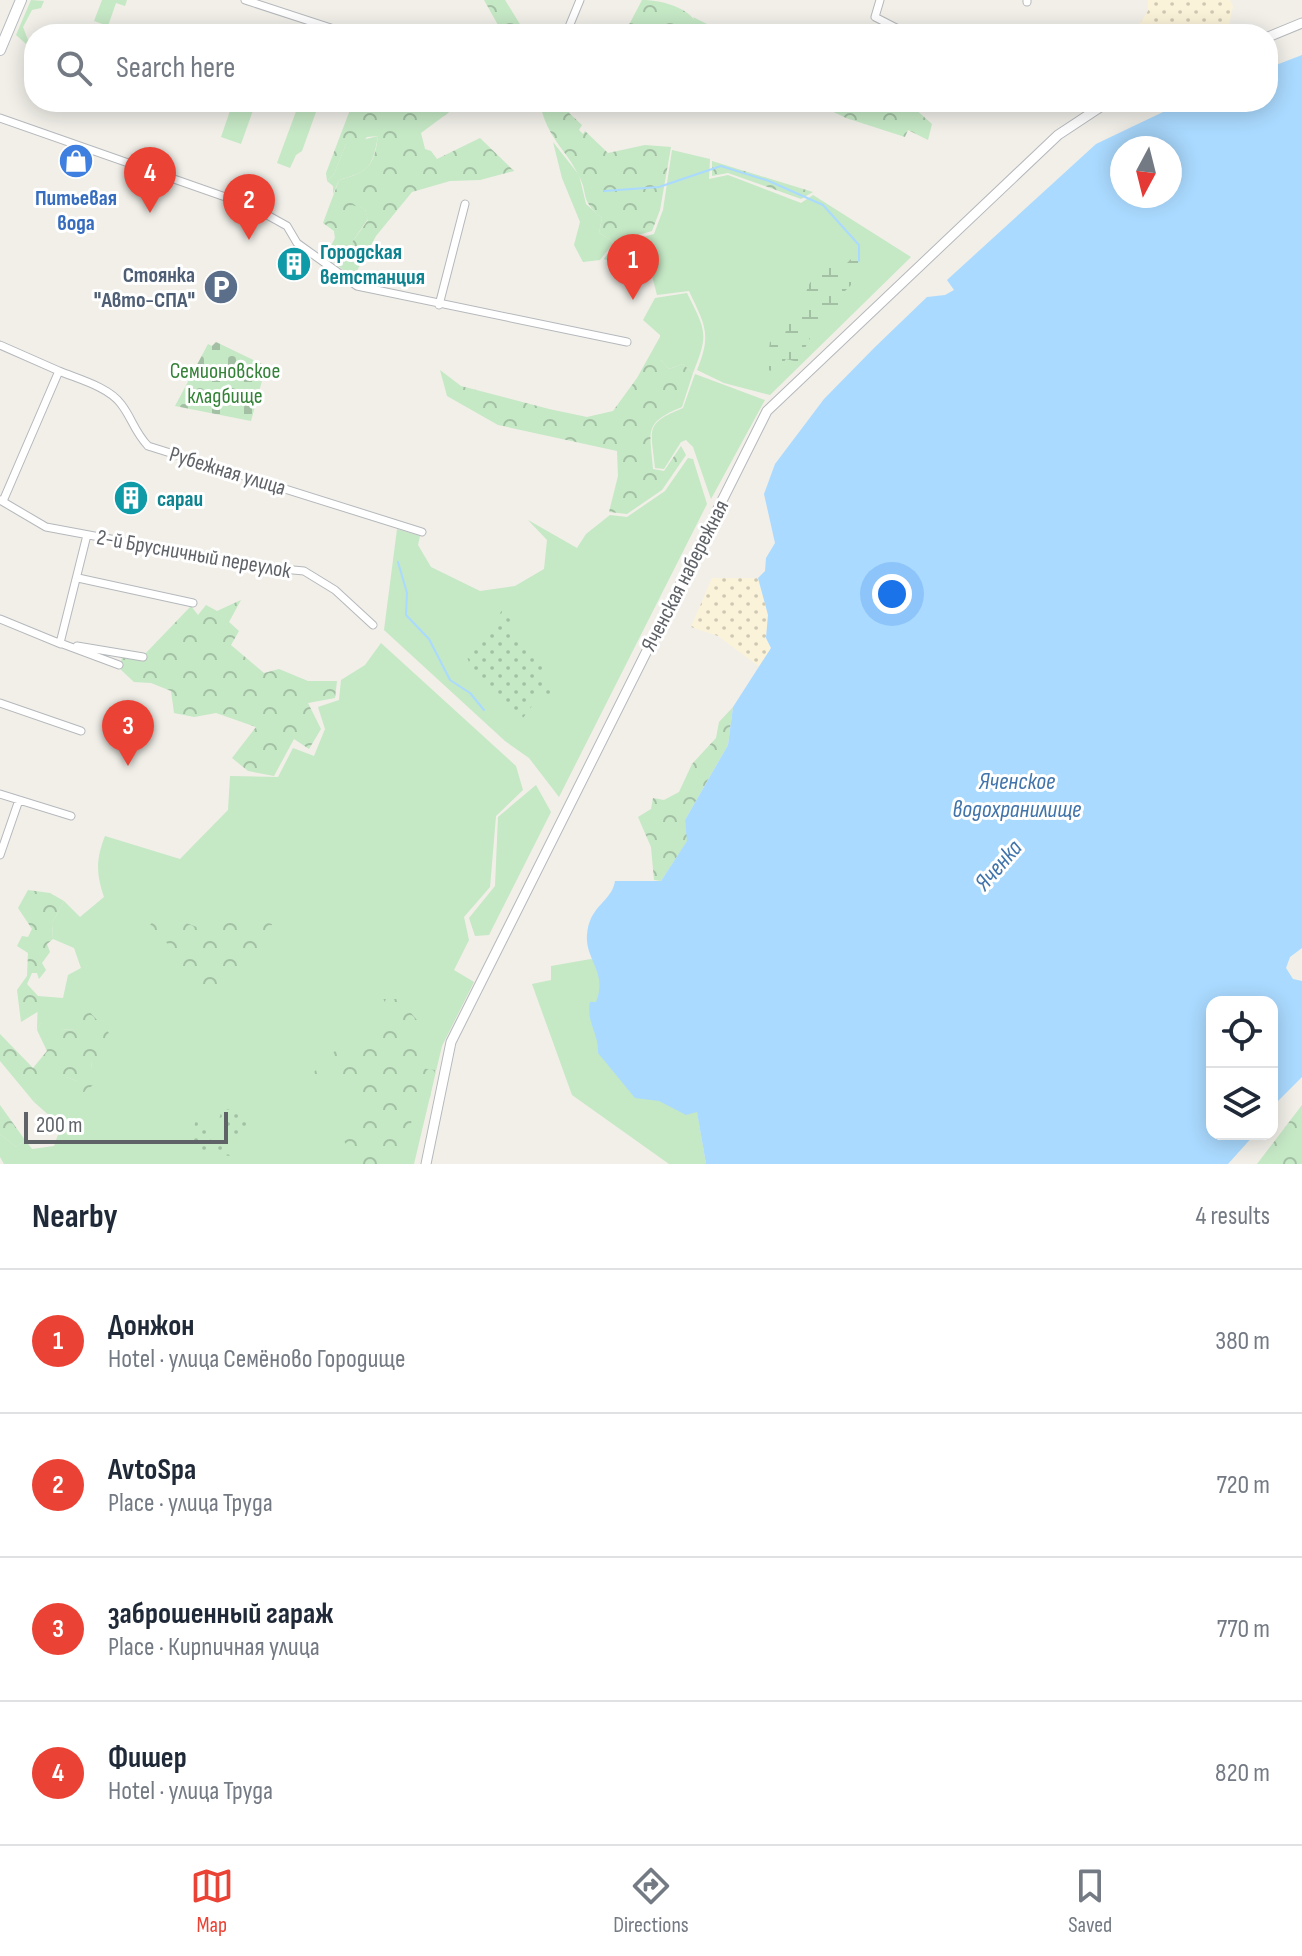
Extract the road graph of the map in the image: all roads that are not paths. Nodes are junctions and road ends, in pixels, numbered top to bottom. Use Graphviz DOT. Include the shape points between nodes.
graph roads {
  1 [pos="21,0"];
  2 [pos="245,0"];
  3 [pos="580,0"];
  4 [pos="880,0"];
  5 [pos="1302,23"];
  6 [pos="319,24"];
  7 [pos="570,24"];
  8 [pos="889,24"];
  9 [pos="1278,33"];
  10 [pos="1,43"];
  11 [pos="1093,112"];
  12 [pos="0,118"];
  13 [pos="465,204"];
  14 [pos="439,305"];
  15 [pos="627,342"];
  16 [pos="0,345"];
  17 [pos="59,371"];
  18 [pos="2,500"];
  19 [pos="422,532"];
  20 [pos="87,535"];
  21 [pos="78,578"];
  22 [pos="193,603"];
  23 [pos="0,619"];
  24 [pos="373,625"];
  25 [pos="60,643"];
  26 [pos="143,657"];
  27 [pos="119,665"];
  28 [pos="0,703"];
  29 [pos="81,731"];
  30 [pos="0,794"];
  31 [pos="19,800"];
  32 [pos="71,816"];
  33 [pos="0,855"];
  34 [pos="426,1164"];
  1 -- 10 [label="main road"];
  2 -- 6 [label="street"];
  3 -- 7 [label="street"];
  4 -- 8 [label="street" via="875,17"];
  5 -- 9 [label="street"];
  11 -- 34 [label="street, Яченская набережная" via="1058,135 767,411 451,1042"];
  12 -- 14 [label="street" via="251,206 287,226 297,243 357,286"];
  13 -- 14 [label="street"];
  14 -- 15 [label="street"];
  16 -- 17 [label="street, Рубежная улица"];
  17 -- 18 [label="street"];
  17 -- 19 [label="street, Рубежная улица" via="121,402 133,430 148,446"];
  18 -- 20 [label="street, 2-й Брусничный переулок" via="46,527"];
  20 -- 21 [label="street"];
  20 -- 24 [label="street, 2-й Брусничный переулок" via="304,571 335,590"];
  21 -- 22 [label="street"];
  21 -- 25 [label="street"];
  23 -- 25 [label="street"];
  25 -- 26 [label="street"];
  25 -- 27 [label="street"];
  28 -- 29 [label="street"];
  30 -- 31 [label="street"];
  31 -- 32 [label="street"];
  31 -- 33 [label="street"];
}
